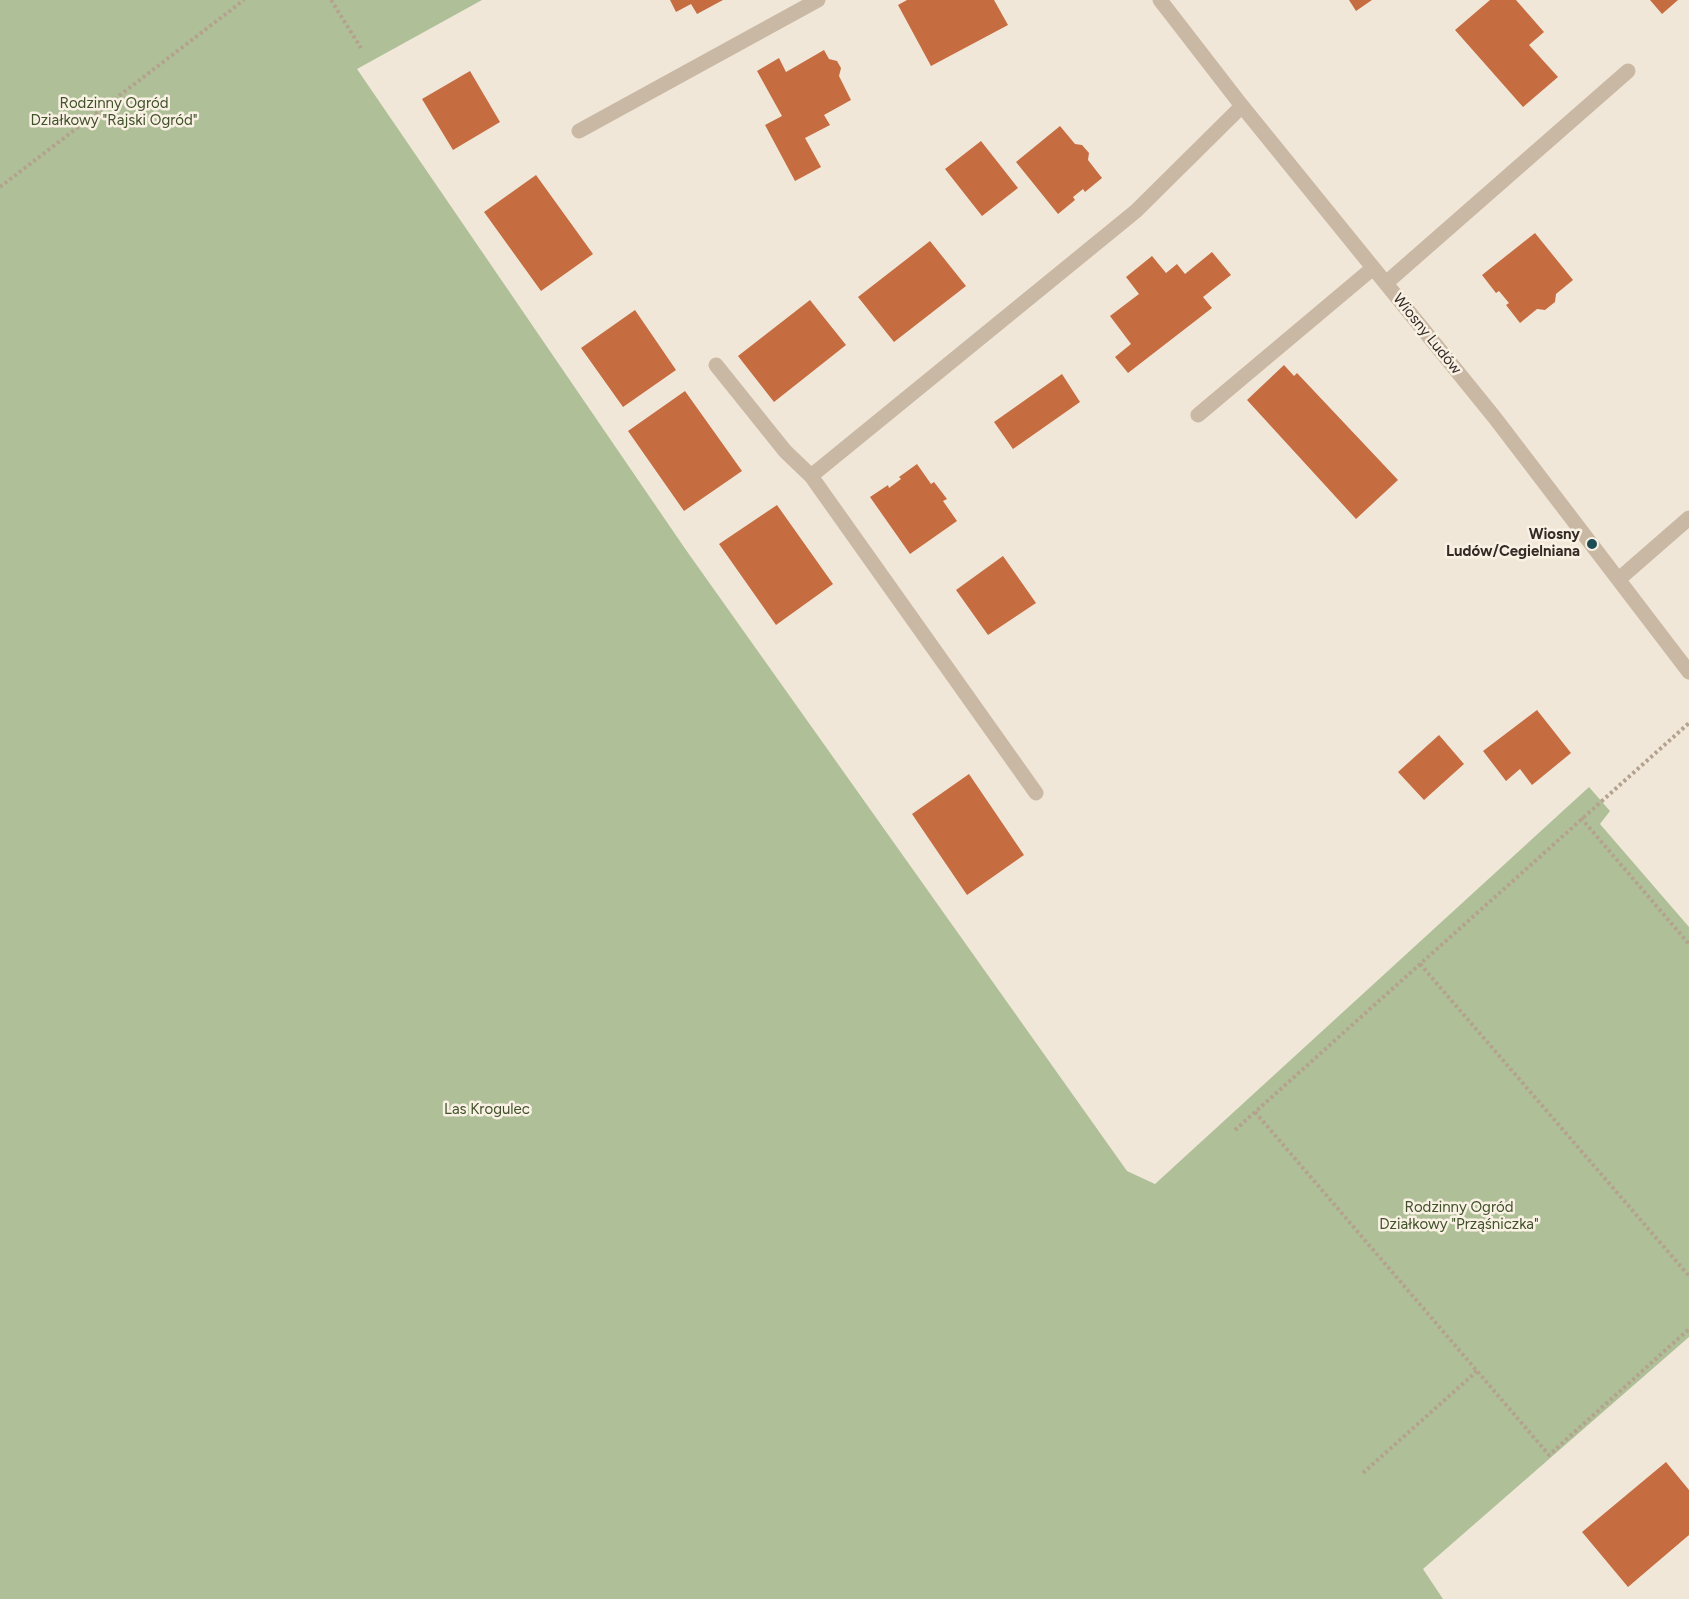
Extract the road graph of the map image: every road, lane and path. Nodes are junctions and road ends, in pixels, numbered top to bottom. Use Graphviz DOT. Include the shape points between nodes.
graph roads {
  1 [pos="244,0"];
  2 [pos="331,0"];
  3 [pos="818,0"];
  4 [pos="1160,0"];
  5 [pos="361,48"];
  6 [pos="1628,71"];
  7 [pos="1242,106"];
  8 [pos="579,131"];
  9 [pos="1,185"];
  10 [pos="1373,268"];
  11 [pos="1386,283"];
  12 [pos="716,365"];
  13 [pos="1198,415"];
  14 [pos="811,476"];
  15 [pos="1689,518"];
  16 [pos="1619,579"];
  17 [pos="1689,672"];
  18 [pos="1689,723"];
  19 [pos="1036,793"];
  20 [pos="1581,818"];
  21 [pos="1689,944"];
  22 [pos="1420,964"];
  23 [pos="1255,1112"];
  24 [pos="1235,1130"];
  25 [pos="1689,1276"];
  26 [pos="1689,1329"];
  27 [pos="1477,1371"];
  28 [pos="1363,1473"];
  1 -- 9 [label="path"];
  2 -- 5 [label="path"];
  3 -- 8 [label="street"];
  4 -- 7 [label="street, Wiosny Ludów"];
  6 -- 11 [label="street"];
  7 -- 10 [label="street, Wiosny Ludów"];
  7 -- 14 [label="street" via="1136,211"];
  10 -- 11 [label="street, Wiosny Ludów"];
  10 -- 13 [label="street"];
  11 -- 16 [label="street, Wiosny Ludów"];
  12 -- 14 [label="street" via="785,451"];
  14 -- 19 [label="street"];
  15 -- 16 [label="street"];
  16 -- 17 [label="street, Wiosny Ludów"];
  18 -- 20 [label="path"];
  20 -- 21 [label="path"];
  20 -- 22 [label="path"];
  22 -- 23 [label="path"];
  22 -- 25 [label="path"];
  23 -- 24 [label="path"];
  23 -- 27 [label="path"];
  26 -- 27 [label="path" via="1549,1455"];
  27 -- 28 [label="path"];
}
